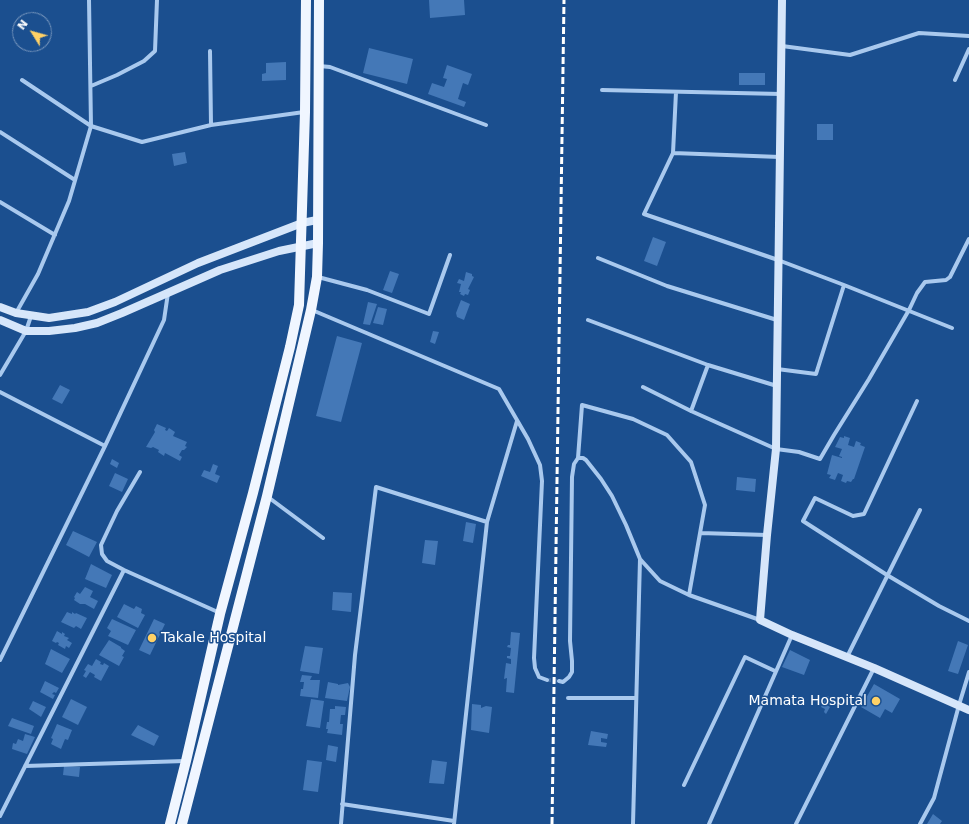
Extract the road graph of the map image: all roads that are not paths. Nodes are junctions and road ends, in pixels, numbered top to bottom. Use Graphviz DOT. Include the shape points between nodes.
graph roads {
  1 [pos="89,0"];
  2 [pos="156,0"];
  3 [pos="306,0"];
  4 [pos="319,0"];
  5 [pos="782,0"];
  6 [pos="969,36"];
  7 [pos="781,46"];
  8 [pos="969,48"];
  9 [pos="210,51"];
  10 [pos="318,66"];
  11 [pos="22,80"];
  12 [pos="955,80"];
  13 [pos="91,86"];
  14 [pos="602,90"];
  15 [pos="676,92"];
  16 [pos="781,94"];
  17 [pos="305,112"];
  18 [pos="211,125"];
  19 [pos="486,125"];
  20 [pos="91,126"];
  21 [pos="0,132"];
  22 [pos="673,153"];
  23 [pos="780,157"];
  24 [pos="75,180"];
  25 [pos="0,202"];
  26 [pos="317,220"];
  27 [pos="302,223"];
  28 [pos="54,235"];
  29 [pos="969,239"];
  30 [pos="318,243"];
  31 [pos="302,246"];
  32 [pos="450,255"];
  33 [pos="598,258"];
  34 [pos="778,260"];
  35 [pos="317,276"];
  36 [pos="844,285"];
  37 [pos="168,293"];
  38 [pos="0,307"];
  39 [pos="311,310"];
  40 [pos="909,310"];
  41 [pos="16,313"];
  42 [pos="31,316"];
  43 [pos="0,320"];
  44 [pos="588,320"];
  45 [pos="778,320"];
  46 [pos="952,328"];
  47 [pos="26,331"];
  48 [pos="708,365"];
  49 [pos="777,369"];
  50 [pos="0,375"];
  51 [pos="777,386"];
  52 [pos="643,387"];
  53 [pos="0,392"];
  54 [pos="917,401"];
  55 [pos="691,411"];
  56 [pos="517,421"];
  57 [pos="105,446"];
  58 [pos="776,449"];
  59 [pos="578,458"];
  60 [pos="140,472"];
  61 [pos="267,496"];
  62 [pos="920,510"];
  63 [pos="487,522"];
  64 [pos="700,533"];
  65 [pos="767,535"];
  66 [pos="322,538"];
  67 [pos="640,559"];
  68 [pos="124,570"];
  69 [pos="887,575"];
  70 [pos="689,595"];
  71 [pos="220,614"];
  72 [pos="760,620"];
  73 [pos="969,621"];
  74 [pos="792,635"];
  75 [pos="846,657"];
  76 [pos="0,660"];
  77 [pos="874,668"];
  78 [pos="775,671"];
  79 [pos="969,672"];
  80 [pos="547,680"];
  81 [pos="559,681"];
  82 [pos="568,698"];
  83 [pos="636,698"];
  84 [pos="958,705"];
  85 [pos="969,710"];
  86 [pos="186,761"];
  87 [pos="25,766"];
  88 [pos="684,785"];
  89 [pos="342,804"];
  90 [pos="0,816"];
  91 [pos="454,823"];
  92 [pos="170,824"];
  93 [pos="182,824"];
  94 [pos="341,824"];
  95 [pos="633,824"];
  96 [pos="709,824"];
  97 [pos="796,824"];
  98 [pos="920,824"];
  1 -- 13 [label="street"];
  2 -- 13 [label="street" via="156,51 144,61"];
  3 -- 17 [label="main road"];
  4 -- 10 [label="main road"];
  5 -- 7 [label="street"];
  6 -- 7 [label="street" via="919,32 850,55"];
  7 -- 16 [label="street"];
  8 -- 12 [label="street"];
  9 -- 18 [label="street"];
  10 -- 19 [label="street" via="330,68"];
  10 -- 26 [label="main road"];
  11 -- 20 [label="street"];
  13 -- 20 [label="street"];
  14 -- 15 [label="street"];
  15 -- 16 [label="street"];
  15 -- 22 [label="street"];
  16 -- 23 [label="street"];
  17 -- 18 [label="street"];
  17 -- 27 [label="main road"];
  18 -- 20 [label="street" via="142,142"];
  20 -- 24 [label="street"];
  21 -- 24 [label="street"];
  22 -- 23 [label="street"];
  22 -- 34 [label="street" via="644,214"];
  23 -- 34 [label="street"];
  24 -- 28 [label="street"];
  25 -- 28 [label="street"];
  26 -- 27 [label="street"];
  26 -- 30 [label="main road"];
  27 -- 31 [label="main road"];
  27 -- 42 [label="street" via="198,263 88,312 49,318"];
  28 -- 41 [label="street" via="38,274"];
  29 -- 40 [label="street" via="950,277 946,280 925,282"];
  30 -- 31 [label="street"];
  30 -- 35 [label="main road"];
  31 -- 37 [label="street" via="220,270"];
  31 -- 71 [label="main road" via="299,305 290,347"];
  32 -- 35 [label="street" via="429,314 367,290"];
  33 -- 45 [label="street" via="666,286"];
  34 -- 36 [label="street"];
  34 -- 45 [label="street"];
  35 -- 39 [label="main road"];
  36 -- 40 [label="street"];
  36 -- 49 [label="street" via="816,374"];
  37 -- 47 [label="street" via="97,323 75,328"];
  37 -- 57 [label="street" via="164,320"];
  38 -- 41 [label="street"];
  39 -- 56 [label="street" via="499,389"];
  39 -- 61 [label="main road"];
  40 -- 46 [label="street"];
  40 -- 58 [label="street" via="820,459 799,452"];
  41 -- 42 [label="street"];
  42 -- 47 [label="street"];
  43 -- 47 [label="street"];
  44 -- 48 [label="street"];
  45 -- 49 [label="street"];
  47 -- 50 [label="street"];
  48 -- 51 [label="street"];
  48 -- 55 [label="street"];
  49 -- 51 [label="street"];
  51 -- 58 [label="street"];
  52 -- 55 [label="street"];
  53 -- 57 [label="street"];
  54 -- 69 [label="street" via="864,514 853,516 815,498 803,520"];
  55 -- 58 [label="street"];
  56 -- 63 [label="street"];
  56 -- 80 [label="street" via="540,465 542,481 534,658 539,677"];
  57 -- 76 [label="street"];
  58 -- 65 [label="street"];
  59 -- 64 [label="street" via="582,405 633,419 667,435 691,462 705,505"];
  59 -- 67 [label="street" via="586,460 593,467 612,496"];
  59 -- 81 [label="street" via="574,464 572,477 572,672 563,682"];
  60 -- 68 [label="street" via="101,545 102,554 107,561"];
  61 -- 66 [label="street"];
  61 -- 93 [label="main road"];
  62 -- 69 [label="street"];
  63 -- 89 [label="street" via="376,487 355,655"];
  63 -- 91 [label="street"];
  64 -- 65 [label="street"];
  64 -- 70 [label="street"];
  65 -- 72 [label="street"];
  67 -- 70 [label="street" via="660,581"];
  67 -- 83 [label="street"];
  68 -- 71 [label="street"];
  68 -- 87 [label="street"];
  69 -- 73 [label="street" via="938,606"];
  69 -- 75 [label="street"];
  70 -- 72 [label="street"];
  71 -- 86 [label="main road"];
  72 -- 74 [label="street"];
  74 -- 75 [label="street"];
  74 -- 78 [label="street"];
  75 -- 77 [label="street"];
  77 -- 84 [label="street"];
  77 -- 97 [label="street"];
  78 -- 88 [label="street" via="745,658"];
  78 -- 96 [label="street"];
  79 -- 84 [label="street"];
  82 -- 83 [label="street"];
  83 -- 95 [label="street"];
  84 -- 85 [label="street"];
  84 -- 98 [label="street" via="934,798"];
  86 -- 87 [label="street"];
  86 -- 92 [label="main road"];
  87 -- 90 [label="street"];
  89 -- 91 [label="street"];
  89 -- 94 [label="street"];
}
